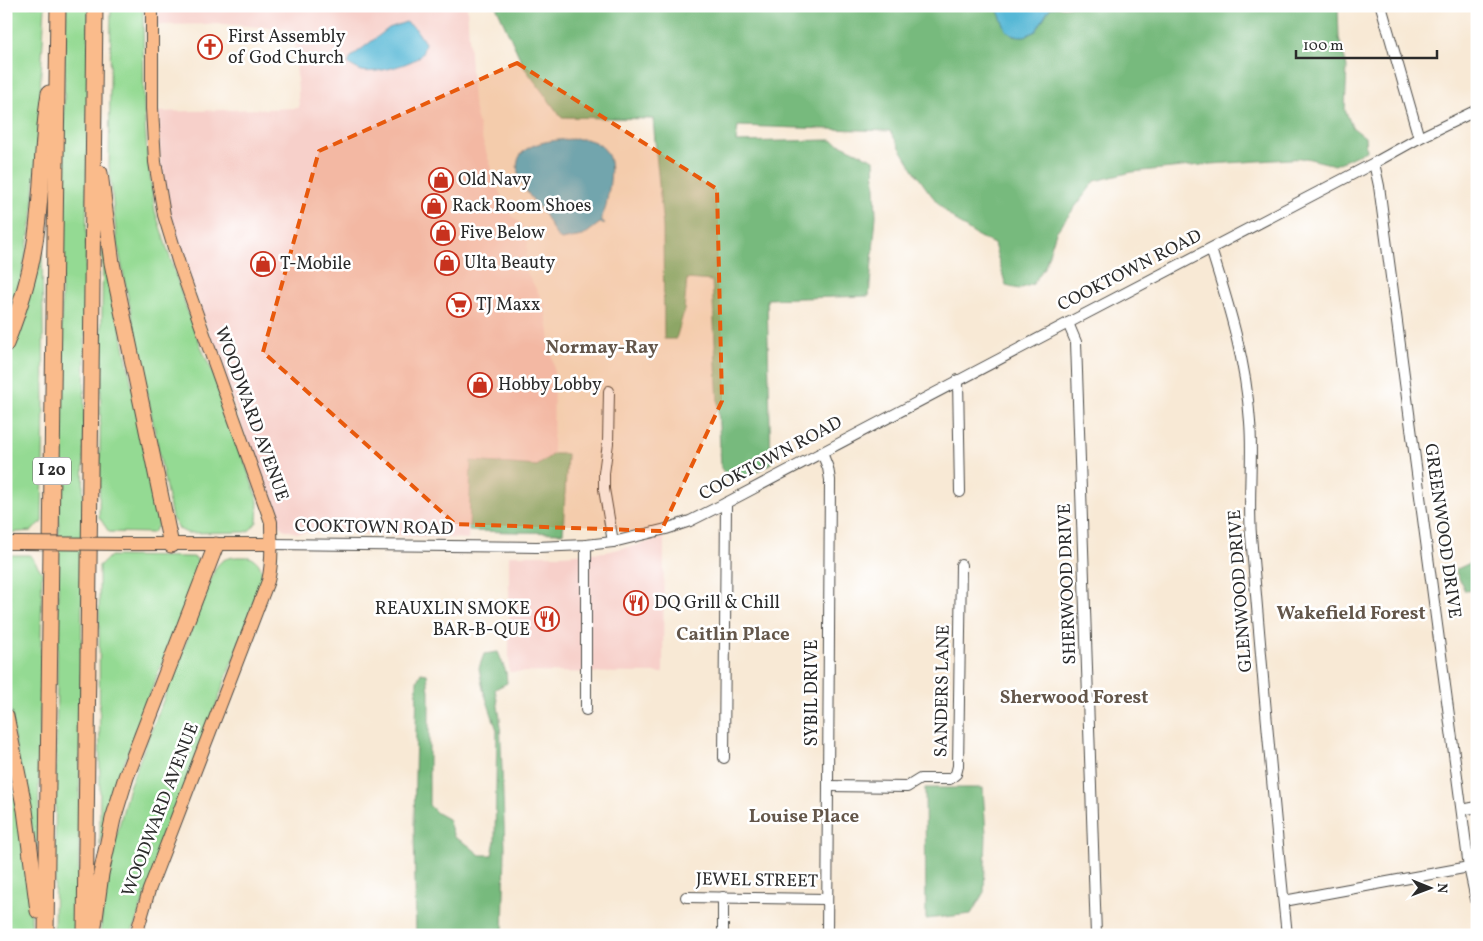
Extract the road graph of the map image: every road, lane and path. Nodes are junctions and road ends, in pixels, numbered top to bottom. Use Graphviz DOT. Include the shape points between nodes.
graph roads {
  1 [pos="58,6"];
  2 [pos="94,6"];
  3 [pos="152,6"];
  4 [pos="1381,6"];
  5 [pos="58,40"];
  6 [pos="1477,110"];
  7 [pos="92,120"];
  8 [pos="1419,138"];
  9 [pos="1374,163"];
  10 [pos="1211,249"];
  11 [pos="1068,323"];
  12 [pos="6,344"];
  13 [pos="958,380"];
  14 [pos="609,391"];
  15 [pos="822,453"];
  16 [pos="960,492"];
  17 [pos="726,503"];
  18 [pos="613,542"];
  19 [pos="6,543"];
  20 [pos="271,544"];
  21 [pos="171,545"];
  22 [pos="216,545"];
  23 [pos="586,545"];
  24 [pos="961,565"];
  25 [pos="586,710"];
  26 [pos="6,716"];
  27 [pos="724,758"];
  28 [pos="828,786"];
  29 [pos="1477,807"];
  30 [pos="1462,810"];
  31 [pos="1470,867"];
  32 [pos="723,896"];
  33 [pos="686,897"];
  34 [pos="827,899"];
  35 [pos="1284,901"];
  36 [pos="1477,904"];
  37 [pos="40,935"];
  38 [pos="46,935"];
  39 [pos="85,935"];
  40 [pos="93,935"];
  41 [pos="136,935"];
  42 [pos="723,935"];
  43 [pos="827,935"];
  44 [pos="1096,935"];
  45 [pos="1287,935"];
  1 -- 5 [label="highway, I 20"];
  2 -- 7 [label="highway, I 20"];
  3 -- 20 [label="main road, WOODWARD AVENUE" via="155,162 164,215 271,522"];
  4 -- 8 [label="street"];
  5 -- 12 [label="highway" via="45,119 35,242 19,312"];
  5 -- 38 [label="highway, I 20"];
  6 -- 8 [label="street, COOKTOWN ROAD"];
  7 -- 21 [label="highway" via="112,263"];
  7 -- 39 [label="highway, I 20"];
  8 -- 9 [label="street, COOKTOWN ROAD"];
  9 -- 10 [label="street, COOKTOWN ROAD"];
  9 -- 30 [label="street, GREENWOOD DRIVE" via="1410,408"];
  10 -- 11 [label="street, COOKTOWN ROAD"];
  10 -- 35 [label="street, GLENWOOD DRIVE" via="1236,329 1248,388 1250,532"];
  11 -- 13 [label="street, COOKTOWN ROAD"];
  11 -- 44 [label="street, SHERWOOD DRIVE" via="1076,342"];
  13 -- 15 [label="street, COOKTOWN ROAD"];
  13 -- 16 [label="street"];
  14 -- 18 [label="street" via="604,489"];
  15 -- 17 [label="street, COOKTOWN ROAD"];
  15 -- 28 [label="street, SYBIL DRIVE" via="830,480"];
  17 -- 18 [label="street, COOKTOWN ROAD" via="666,529"];
  17 -- 27 [label="street"];
  18 -- 23 [label="street, COOKTOWN ROAD"];
  19 -- 21 [label="main road, COOKTOWN ROAD, bridge"];
  20 -- 22 [label="main road, COOKTOWN ROAD"];
  20 -- 23 [label="street, COOKTOWN ROAD"];
  20 -- 41 [label="main road, WOODWARD AVENUE" via="268,581 148,890"];
  21 -- 22 [label="main road, COOKTOWN ROAD"];
  22 -- 40 [label="highway" via="118,802 101,874"];
  23 -- 25 [label="street"];
  24 -- 28 [label="street, SANDERS LANE" via="956,774 950,779 920,779 907,787"];
  26 -- 37 [label="highway" via="26,810"];
  28 -- 34 [label="street, SYBIL DRIVE"];
  29 -- 30 [label="street"];
  30 -- 31 [label="street, GREENWOOD DRIVE"];
  31 -- 35 [label="street"];
  31 -- 36 [label="street, GREENWOOD DRIVE"];
  32 -- 33 [label="street, JEWEL STREET"];
  32 -- 34 [label="street, JEWEL STREET"];
  32 -- 42 [label="street"];
  34 -- 43 [label="street, SYBIL DRIVE"];
  35 -- 45 [label="street, GLENWOOD DRIVE"];
}
